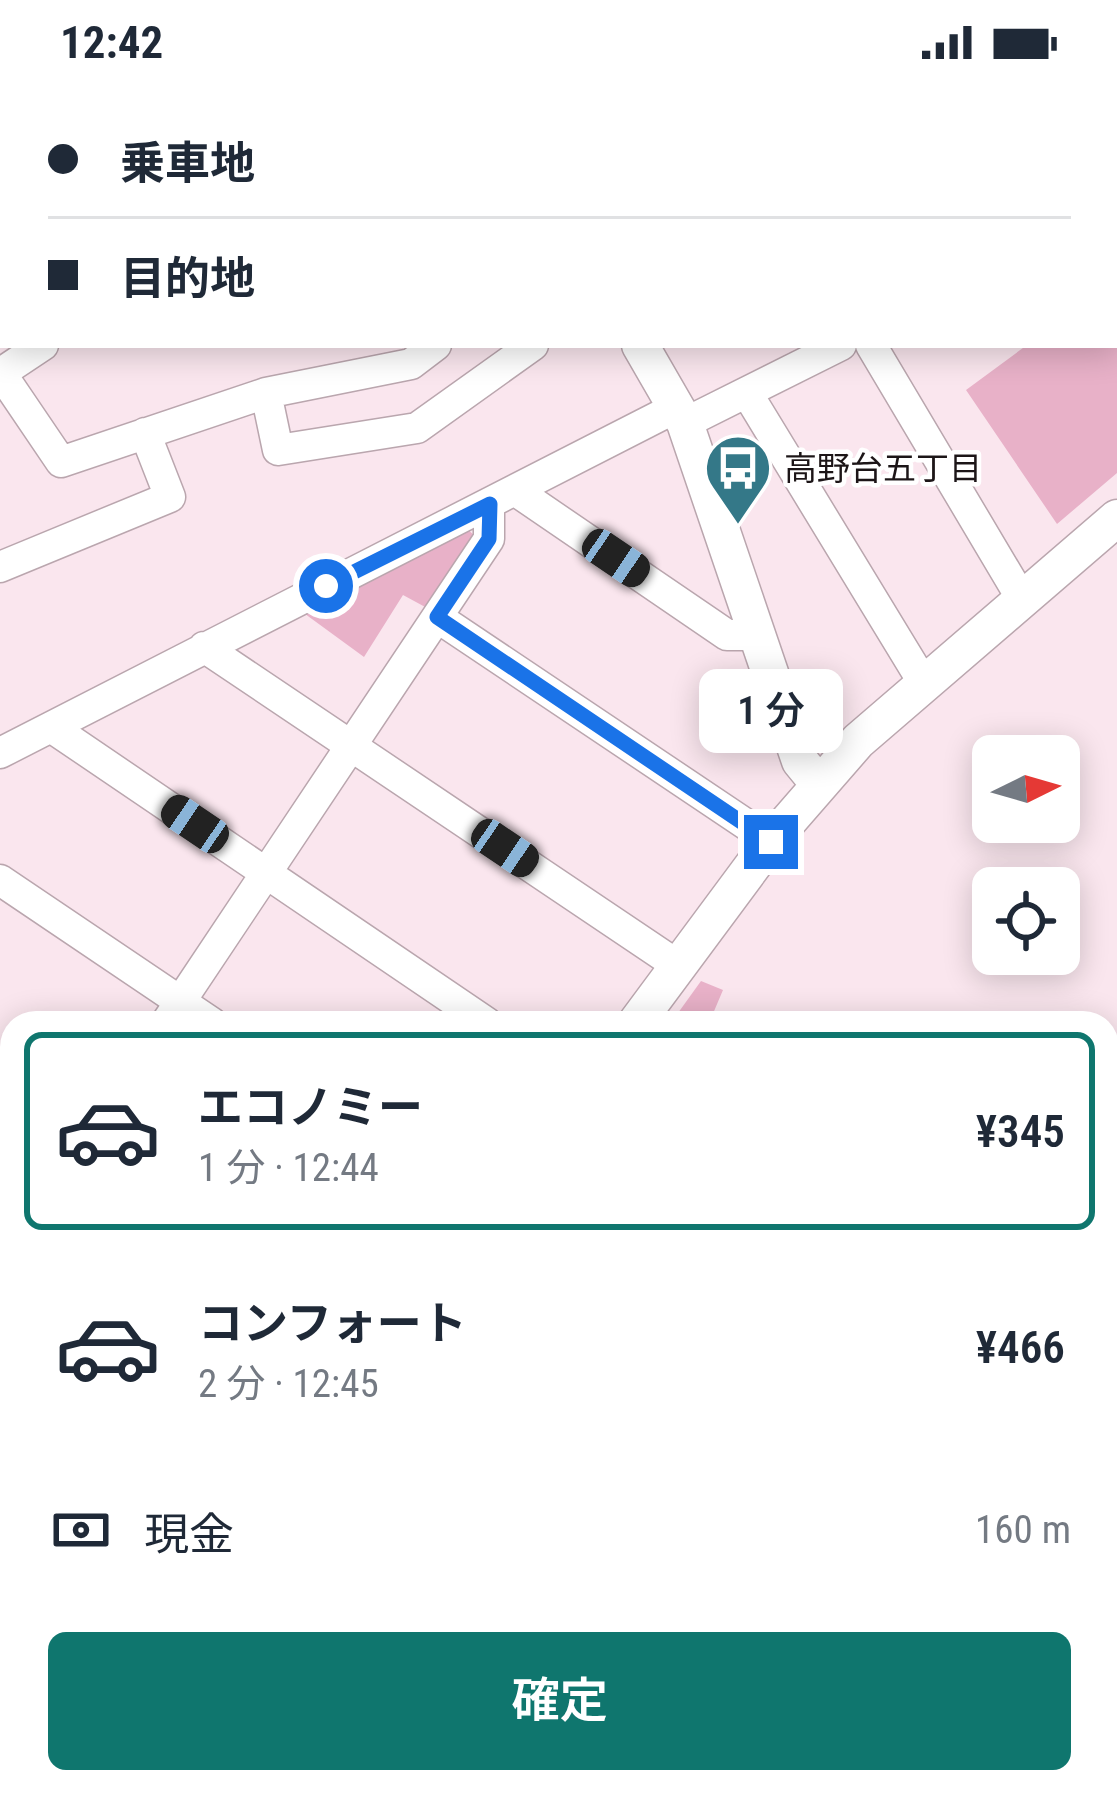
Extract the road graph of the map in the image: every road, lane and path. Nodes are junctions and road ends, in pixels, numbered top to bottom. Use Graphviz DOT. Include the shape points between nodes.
graph roads {
  1 [pos="38,348"];
  2 [pos="529,348"];
  3 [pos="642,348"];
  4 [pos="835,348"];
  5 [pos="874,348"];
  6 [pos="404,354"];
  7 [pos="0,373"];
  8 [pos="266,393"];
  9 [pos="747,393"];
  10 [pos="681,415"];
  11 [pos="145,433"];
  12 [pos="503,498"];
  13 [pos="1117,518"];
  14 [pos="0,567"];
  15 [pos="1022,599"];
  16 [pos="437,617"];
  17 [pos="758,635"];
  18 [pos="204,646"];
  19 [pos="923,682"];
  20 [pos="51,727"];
  21 [pos="353,744"];
  22 [pos="0,753"];
  23 [pos="818,783"];
  24 [pos="771,842"];
  25 [pos="267,873"];
  26 [pos="0,880"];
  27 [pos="677,965"];
  28 [pos="172,1011"];
  29 [pos="174,1011"];
  30 [pos="469,1011"];
  31 [pos="644,1011"];
  1 -- 7 [label="street"];
  2 -- 8 [label="street" via="417,428 278,450"];
  3 -- 10 [label="street"];
  4 -- 9 [label="street"];
  5 -- 15 [label="street"];
  6 -- 8 [label="street"];
  7 -- 11 [label="street" via="61,462"];
  8 -- 11 [label="street"];
  9 -- 10 [label="street"];
  9 -- 19 [label="street"];
  10 -- 12 [label="street"];
  10 -- 17 [label="street"];
  11 -- 14 [label="street" via="170,497"];
  12 -- 16 [label="street" via="489,539"];
  12 -- 17 [label="street" via="727,635"];
  12 -- 18 [label="street"];
  13 -- 15 [label="street"];
  15 -- 19 [label="street"];
  16 -- 21 [label="street"];
  16 -- 24 [label="street"];
  17 -- 23 [label="street" via="800,761"];
  18 -- 20 [label="street"];
  18 -- 21 [label="street"];
  19 -- 23 [label="street"];
  20 -- 22 [label="street"];
  20 -- 25 [label="street"];
  21 -- 25 [label="street"];
  21 -- 27 [label="street"];
  23 -- 24 [label="street"];
  24 -- 27 [label="street"];
  25 -- 29 [label="street"];
  25 -- 30 [label="street"];
  26 -- 28 [label="street"];
  27 -- 31 [label="street"];
}
